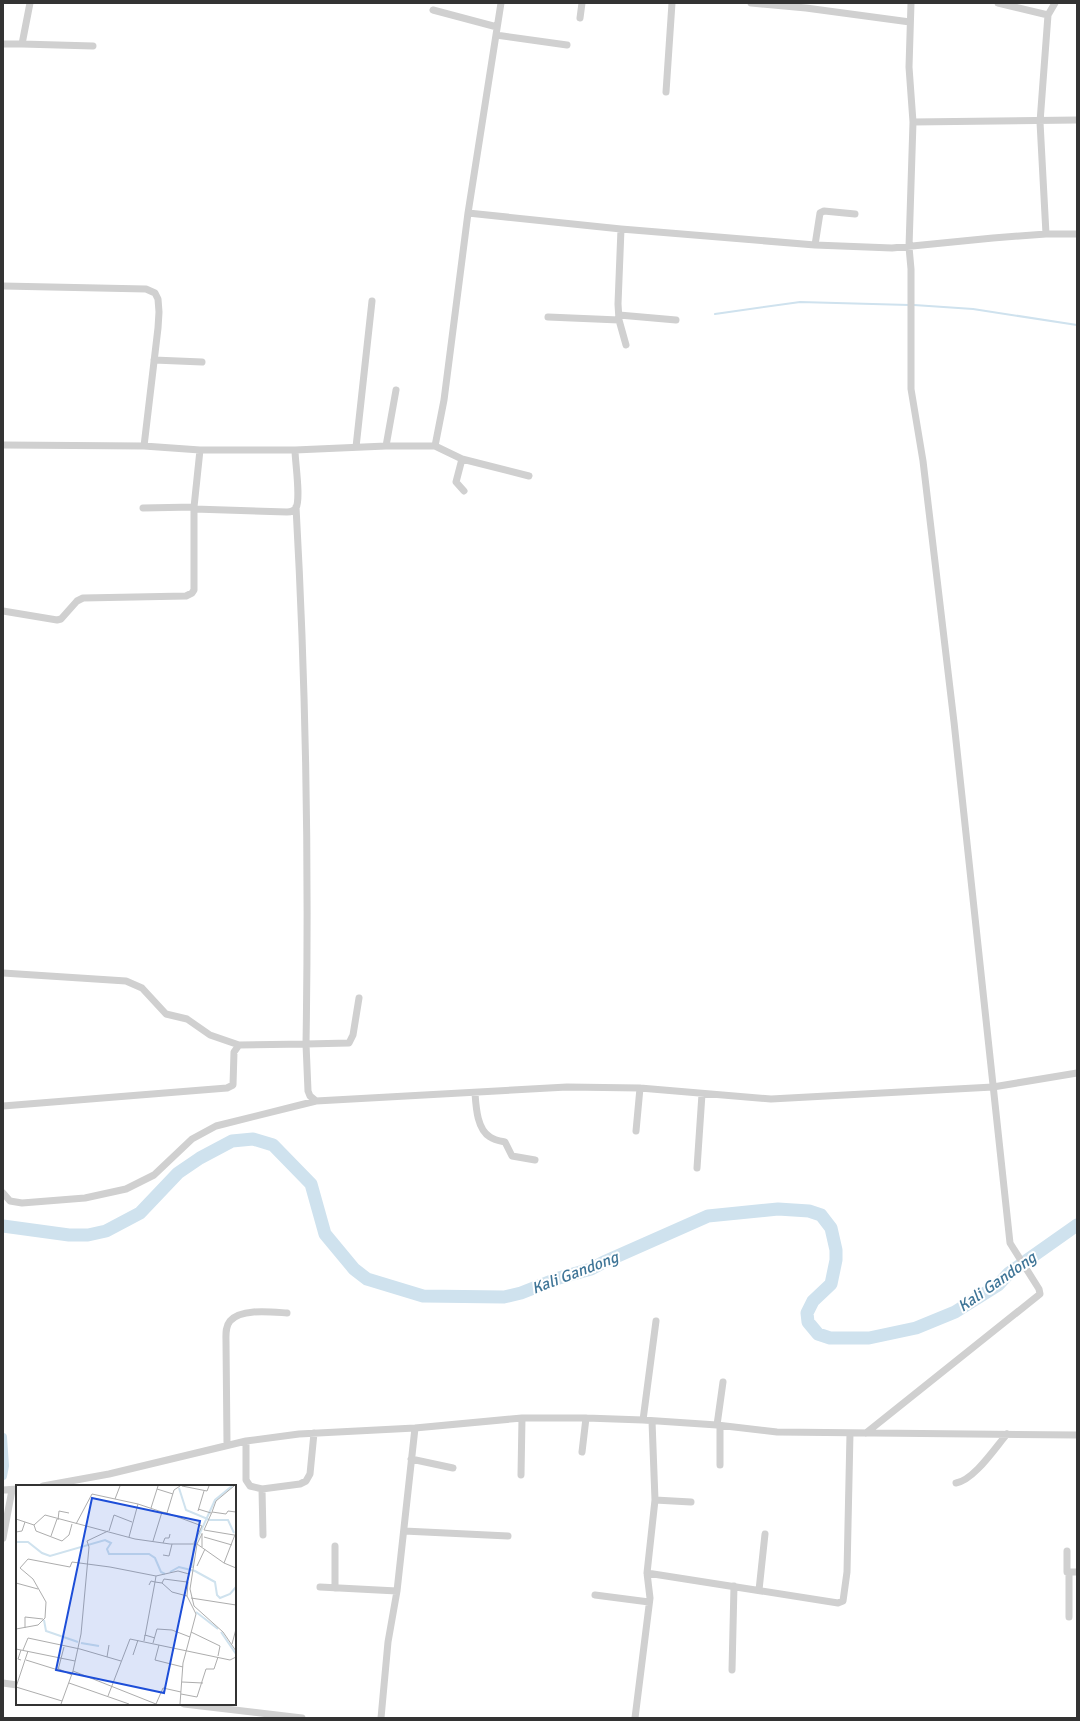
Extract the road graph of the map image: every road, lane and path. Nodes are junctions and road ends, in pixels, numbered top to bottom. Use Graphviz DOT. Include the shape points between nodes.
graph roads {
  1 [pos="30,3"];
  2 [pos="501,3"];
  3 [pos="582,3"];
  4 [pos="672,3"];
  5 [pos="751,3"];
  6 [pos="911,3"];
  7 [pos="998,3"];
  8 [pos="1055,3"];
  9 [pos="433,10"];
  10 [pos="1048,15"];
  11 [pos="580,18"];
  12 [pos="910,22"];
  13 [pos="497,27"];
  14 [pos="496,36"];
  15 [pos="3,44"];
  16 [pos="22,44"];
  17 [pos="568,45"];
  18 [pos="93,46"];
  19 [pos="666,92"];
  20 [pos="1077,120"];
  21 [pos="912,122"];
  22 [pos="1040,122"];
  23 [pos="468,213"];
  24 [pos="855,214"];
  25 [pos="621,229"];
  26 [pos="1046,234"];
  27 [pos="1077,234"];
  28 [pos="815,245"];
  29 [pos="909,247"];
  30 [pos="3,286"];
  31 [pos="372,301"];
  32 [pos="548,317"];
  33 [pos="619,318"];
  34 [pos="676,320"];
  35 [pos="626,345"];
  36 [pos="154,360"];
  37 [pos="202,362"];
  38 [pos="396,390"];
  39 [pos="3,445"];
  40 [pos="144,446"];
  41 [pos="386,446"];
  42 [pos="435,446"];
  43 [pos="356,447"];
  44 [pos="200,450"];
  45 [pos="295,450"];
  46 [pos="462,459"];
  47 [pos="529,476"];
  48 [pos="464,491"];
  49 [pos="296,507"];
  50 [pos="143,508"];
  51 [pos="194,508"];
  52 [pos="3,611"];
  53 [pos="3,973"];
  54 [pos="359,998"];
  55 [pos="306,1044"];
  56 [pos="239,1045"];
  57 [pos="1077,1073"];
  58 [pos="993,1087"];
  59 [pos="640,1088"];
  60 [pos="475,1093"];
  61 [pos="702,1094"];
  62 [pos="316,1101"];
  63 [pos="3,1106"];
  64 [pos="636,1131"];
  65 [pos="535,1160"];
  66 [pos="697,1168"];
  67 [pos="3,1193"];
  68 [pos="287,1313"];
  69 [pos="656,1320"];
  70 [pos="723,1382"];
  71 [pos="522,1418"];
  72 [pos="586,1418"];
  73 [pos="643,1420"];
  74 [pos="652,1421"];
  75 [pos="718,1425"];
  76 [pos="415,1428"];
  77 [pos="314,1433"];
  78 [pos="850,1433"];
  79 [pos="866,1433"];
  80 [pos="1007,1434"];
  81 [pos="1077,1434"];
  82 [pos="246,1441"];
  83 [pos="227,1444"];
  84 [pos="582,1452"];
  85 [pos="411,1459"];
  86 [pos="720,1465"];
  87 [pos="453,1468"];
  88 [pos="521,1475"];
  89 [pos="956,1483"];
  90 [pos="48,1485"];
  91 [pos="262,1489"];
  92 [pos="10,1490"];
  93 [pos="655,1500"];
  94 [pos="691,1502"];
  95 [pos="404,1531"];
  96 [pos="765,1534"];
  97 [pos="263,1535"];
  98 [pos="508,1536"];
  99 [pos="3,1538"];
  100 [pos="335,1546"];
  101 [pos="1067,1551"];
  102 [pos="1069,1572"];
  103 [pos="1077,1572"];
  104 [pos="647,1573"];
  105 [pos="734,1586"];
  106 [pos="320,1587"];
  107 [pos="335,1588"];
  108 [pos="759,1590"];
  109 [pos="396,1591"];
  110 [pos="595,1595"];
  111 [pos="649,1602"];
  112 [pos="1069,1617"];
  113 [pos="732,1670"];
  114 [pos="3,1683"];
  115 [pos="16,1685"];
  116 [pos="192,1705"];
  117 [pos="302,1718"];
  118 [pos="381,1718"];
  119 [pos="635,1718"];
  1 -- 16 [label="street"];
  2 -- 13 [label="street"];
  3 -- 11 [label="street"];
  4 -- 19 [label="street"];
  5 -- 12 [label="street"];
  6 -- 12 [label="street"];
  7 -- 10 [label="street"];
  8 -- 10 [label="street"];
  9 -- 13 [label="street"];
  10 -- 22 [label="street"];
  12 -- 21 [label="street"];
  13 -- 14 [label="street"];
  14 -- 17 [label="street"];
  14 -- 23 [label="street"];
  15 -- 16 [label="street"];
  16 -- 18 [label="street"];
  20 -- 22 [label="street"];
  21 -- 22 [label="street"];
  21 -- 29 [label="street"];
  22 -- 26 [label="street"];
  23 -- 25 [label="street"];
  23 -- 42 [label="street" via="444,400"];
  24 -- 28 [label="street" via="824,211 820,213"];
  25 -- 28 [label="street"];
  25 -- 33 [label="street"];
  26 -- 27 [label="street"];
  26 -- 29 [label="street"];
  28 -- 29 [label="street"];
  29 -- 58 [label="street" via="911,389 923,461 954,722"];
  30 -- 36 [label="street" via="100,288 155,293 158,299 158,328"];
  31 -- 43 [label="street"];
  32 -- 33 [label="street"];
  33 -- 34 [label="street"];
  33 -- 35 [label="street"];
  36 -- 37 [label="street"];
  36 -- 40 [label="street"];
  38 -- 41 [label="street"];
  39 -- 40 [label="street"];
  40 -- 44 [label="street"];
  41 -- 42 [label="street"];
  41 -- 43 [label="street"];
  42 -- 46 [label="street"];
  43 -- 45 [label="street"];
  44 -- 45 [label="street"];
  44 -- 51 [label="street"];
  45 -- 49 [label="street" via="298,498"];
  46 -- 47 [label="street"];
  46 -- 48 [label="street" via="456,482"];
  49 -- 51 [label="street" via="288,512"];
  49 -- 55 [label="street" via="304,655 308,954"];
  50 -- 51 [label="street"];
  51 -- 52 [label="street" via="194,590 190,595 83,598 57,620"];
  53 -- 56 [label="street" via="126,981 136,984 166,1014 187,1019 210,1035"];
  54 -- 55 [label="street" via="353,1035 349,1043"];
  55 -- 56 [label="street"];
  55 -- 62 [label="street" via="308,1091"];
  56 -- 63 [label="street" via="234,1052 233,1085 228,1088"];
  57 -- 58 [label="street"];
  58 -- 61 [label="street" via="771,1098"];
  58 -- 79 [label="street" via="1010,1243 1040,1291 1038,1297"];
  59 -- 60 [label="street" via="567,1087"];
  59 -- 61 [label="street"];
  59 -- 64 [label="street"];
  60 -- 62 [label="street"];
  60 -- 65 [label="street" via="478,1115 485,1133 490,1138 505,1142 512,1156"];
  61 -- 66 [label="street"];
  62 -- 67 [label="street" via="216,1126 192,1139 154,1176 126,1189 85,1198 22,1203 10,1201"];
  68 -- 83 [label="street" via="255,1312 242,1315 230,1322 226,1328"];
  69 -- 73 [label="street"];
  70 -- 75 [label="street"];
  71 -- 72 [label="street"];
  71 -- 76 [label="street"];
  71 -- 88 [label="street"];
  72 -- 73 [label="street"];
  72 -- 84 [label="street"];
  73 -- 74 [label="street"];
  74 -- 75 [label="street"];
  74 -- 93 [label="street"];
  75 -- 78 [label="street" via="777,1432"];
  75 -- 86 [label="street"];
  76 -- 77 [label="street"];
  76 -- 85 [label="street"];
  77 -- 82 [label="street"];
  77 -- 91 [label="street" via="310,1474 306,1481"];
  78 -- 79 [label="street"];
  78 -- 108 [label="street" via="847,1572 843,1600 838,1603"];
  79 -- 80 [label="street"];
  80 -- 81 [label="street"];
  80 -- 89 [label="street" via="974,1473 964,1482"];
  82 -- 83 [label="street"];
  82 -- 91 [label="street" via="246,1480 250,1486"];
  83 -- 90 [label="street" via="109,1474"];
  85 -- 87 [label="street"];
  85 -- 95 [label="street"];
  91 -- 97 [label="street"];
  92 -- 99 [label="street"];
  93 -- 94 [label="street"];
  93 -- 104 [label="street"];
  95 -- 98 [label="street"];
  95 -- 109 [label="street"];
  96 -- 108 [label="street"];
  100 -- 107 [label="street"];
  101 -- 102 [label="street" via="1066,1572"];
  102 -- 103 [label="street"];
  102 -- 112 [label="street"];
  104 -- 105 [label="street"];
  104 -- 111 [label="street"];
  105 -- 108 [label="street"];
  105 -- 113 [label="street"];
  106 -- 107 [label="street"];
  107 -- 109 [label="street"];
  109 -- 118 [label="street"];
  110 -- 111 [label="street"];
  111 -- 119 [label="street"];
  114 -- 115 [label="street"];
  116 -- 117 [label="street"];
}
